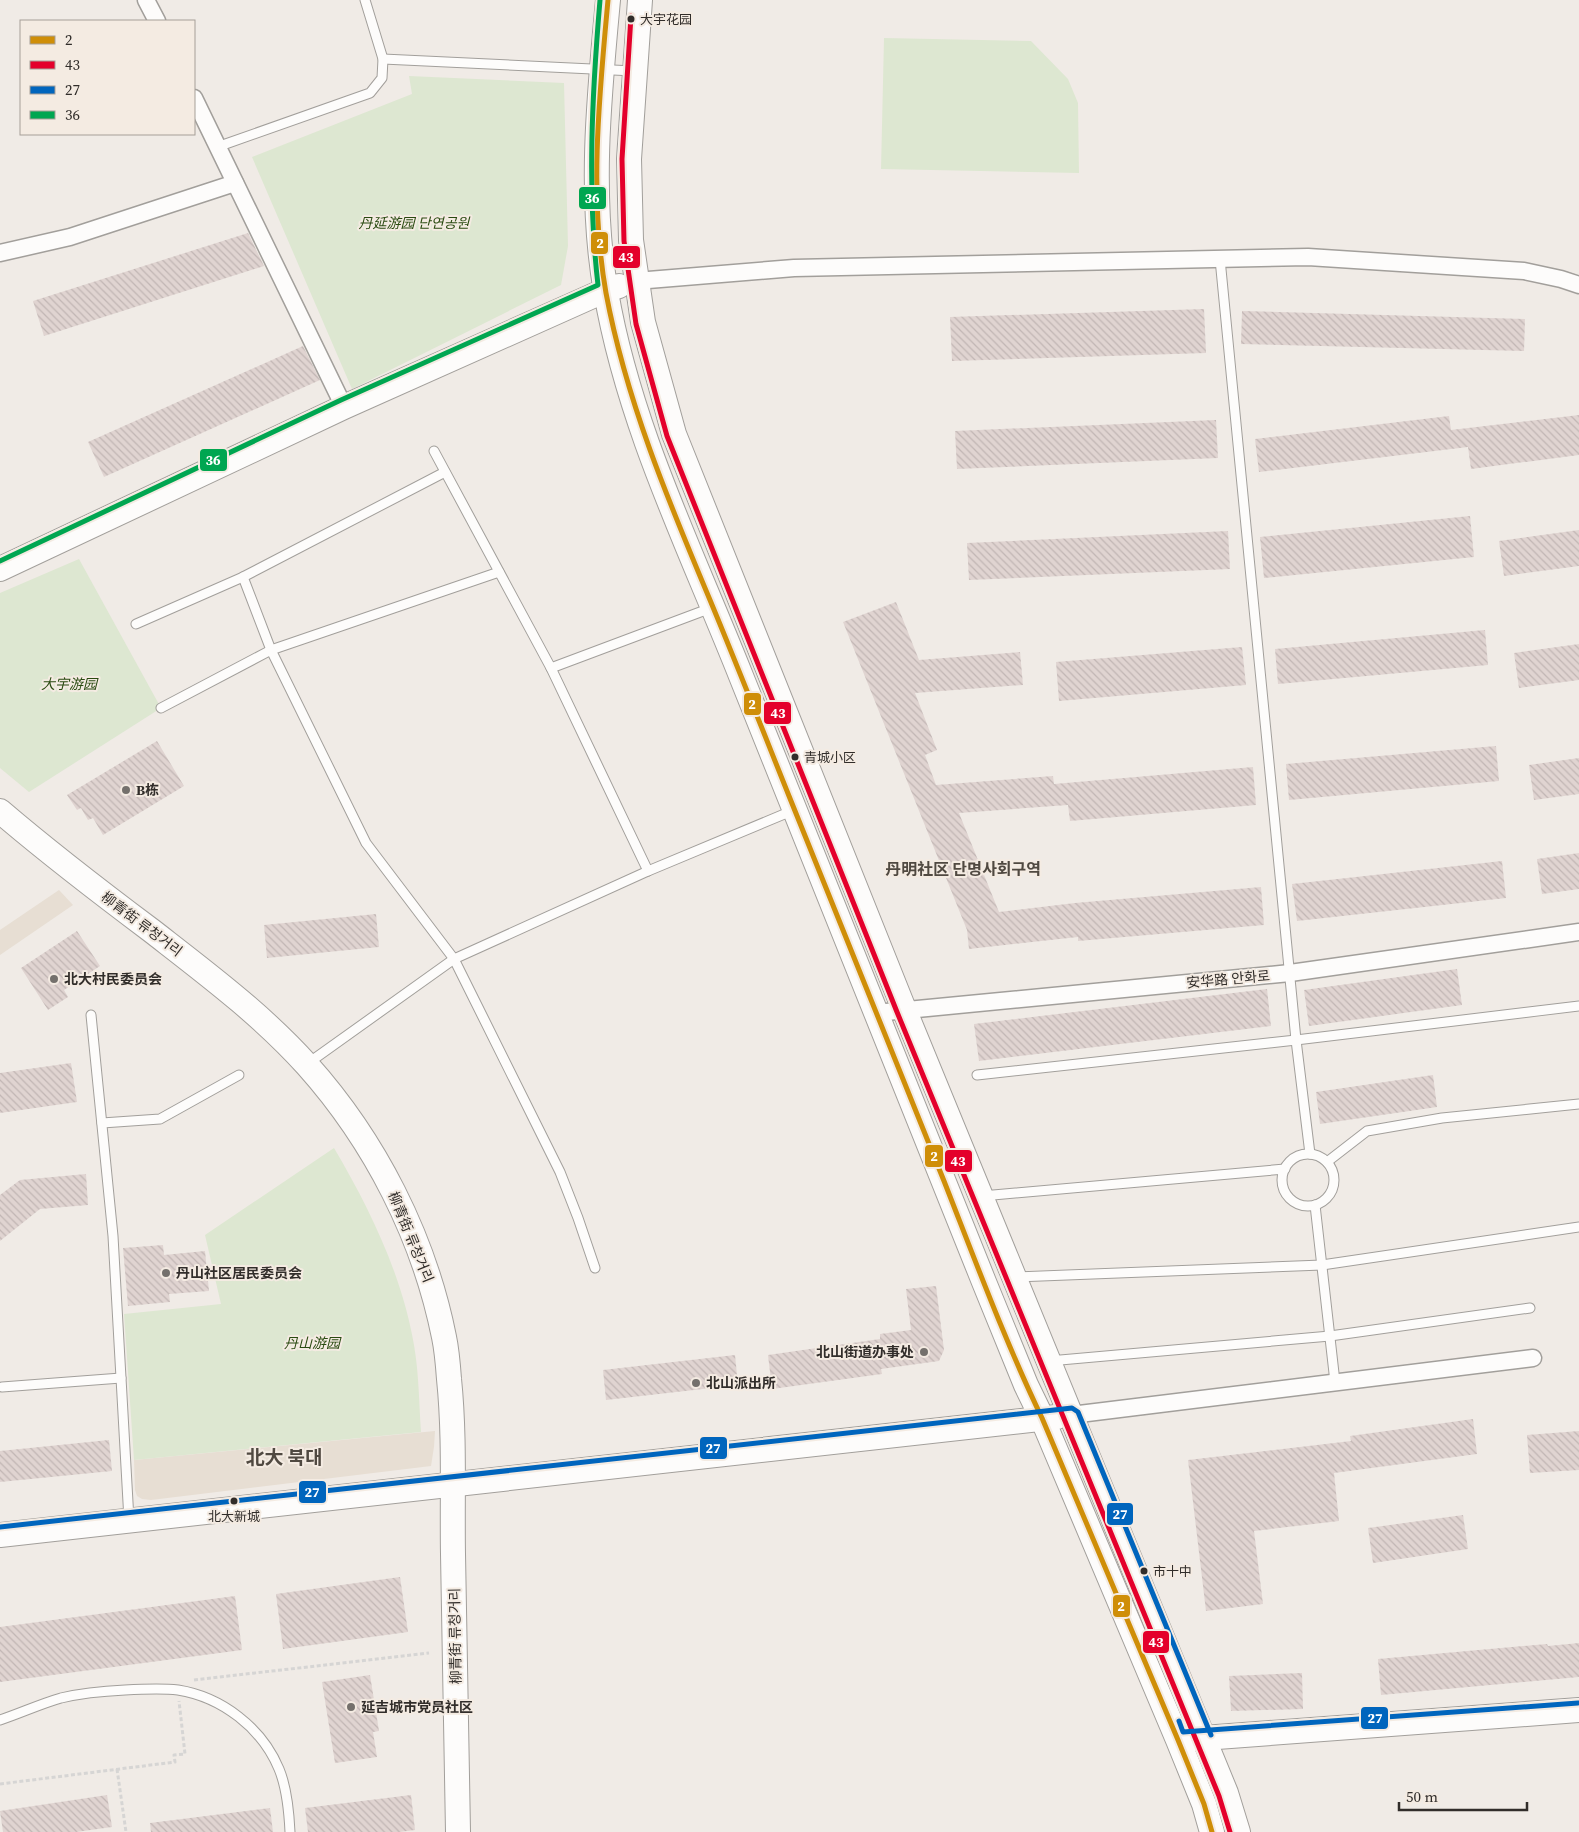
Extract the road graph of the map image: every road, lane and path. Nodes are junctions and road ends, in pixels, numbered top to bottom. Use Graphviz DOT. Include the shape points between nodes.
graph roads {
  1 [pos="146,0"];
  2 [pos="365,0"];
  3 [pos="608,0"];
  4 [pos="640,0"];
  5 [pos="156,20"];
  6 [pos="383,59"];
  7 [pos="602,69"];
  8 [pos="634,71"];
  9 [pos="195,100"];
  10 [pos="218,147"];
  11 [pos="235,183"];
  12 [pos="0,254"];
  13 [pos="1220,259"];
  14 [pos="636,281"];
  15 [pos="1579,285"];
  16 [pos="606,290"];
  17 [pos="344,407"];
  18 [pos="434,451"];
  19 [pos="445,472"];
  20 [pos="0,569"];
  21 [pos="499,572"];
  22 [pos="243,577"];
  23 [pos="714,607"];
  24 [pos="136,624"];
  25 [pos="271,650"];
  26 [pos="551,668"];
  27 [pos="161,708"];
  28 [pos="795,810"];
  29 [pos="0,811"];
  30 [pos="648,871"];
  31 [pos="1579,932"];
  32 [pos="454,959"];
  33 [pos="1290,973"];
  34 [pos="1579,1006"];
  35 [pos="904,1008"];
  36 [pos="876,1012"];
  37 [pos="91,1015"];
  38 [pos="1296,1040"];
  39 [pos="306,1064"];
  40 [pos="239,1075"];
  41 [pos="977,1075"];
  42 [pos="1579,1104"];
  43 [pos="102,1123"];
  44 [pos="1310,1154"];
  45 [pos="1327,1162"];
  46 [pos="1285,1169"];
  47 [pos="981,1196"];
  48 [pos="1315,1205"];
  49 [pos="1579,1227"];
  50 [pos="1322,1265"];
  51 [pos="594,1268"];
  52 [pos="1014,1277"];
  53 [pos="1530,1308"];
  54 [pos="1330,1336"];
  55 [pos="1533,1358"];
  56 [pos="1049,1361"];
  57 [pos="121,1378"];
  58 [pos="1335,1382"];
  59 [pos="2,1387"];
  60 [pos="1071,1415"];
  61 [pos="1042,1418"];
  62 [pos="452,1484"];
  63 [pos="129,1520"];
  64 [pos="0,1535"];
  65 [pos="429,1653"];
  66 [pos="177,1690"];
  67 [pos="1579,1710"];
  68 [pos="0,1720"];
  69 [pos="1204,1738"];
  70 [pos="1178,1740"];
  71 [pos="117,1769"];
  72 [pos="0,1784"];
  73 [pos="126,1832"];
  74 [pos="290,1832"];
  75 [pos="458,1832"];
  76 [pos="1212,1832"];
  77 [pos="1238,1832"];
  1 -- 5 [label="street"];
  2 -- 6 [label="lane"];
  3 -- 7 [label="main road"];
  4 -- 8 [label="main road"];
  6 -- 7 [label="lane"];
  6 -- 10 [label="lane" via="382,78 370,93"];
  7 -- 8 [label="lane"];
  7 -- 16 [label="main road" via="598,175 600,240"];
  8 -- 14 [label="main road" via="629,168"];
  9 -- 10 [label="street"];
  10 -- 11 [label="street"];
  11 -- 12 [label="street" via="70,237"];
  11 -- 17 [label="street"];
  13 -- 14 [label="street" via="794,268"];
  13 -- 15 [label="street" via="1308,257 1524,271"];
  13 -- 33 [label="lane"];
  14 -- 16 [label="main road"];
  14 -- 35 [label="main road" via="643,322 677,442"];
  16 -- 17 [label="main road"];
  16 -- 23 [label="main road" via="618,348 650,454"];
  17 -- 20 [label="main road"];
  18 -- 19 [label="lane"];
  19 -- 21 [label="lane"];
  19 -- 22 [label="lane"];
  21 -- 25 [label="lane"];
  21 -- 26 [label="lane"];
  22 -- 24 [label="lane"];
  22 -- 25 [label="lane"];
  23 -- 26 [label="lane"];
  23 -- 28 [label="main road"];
  25 -- 27 [label="lane"];
  25 -- 32 [label="lane" via="366,843"];
  26 -- 30 [label="lane"];
  28 -- 30 [label="lane"];
  28 -- 36 [label="main road"];
  29 -- 39 [label="main road, 柳青街 류청거리" via="50,854 257,1014"];
  30 -- 32 [label="lane"];
  31 -- 33 [label="street, 安华路 안화로"];
  32 -- 39 [label="lane"];
  32 -- 51 [label="lane" via="560,1172"];
  33 -- 35 [label="street, 安华路 안화로"];
  33 -- 38 [label="lane"];
  34 -- 38 [label="lane"];
  35 -- 36 [label="street, 安华路 안화로"];
  35 -- 47 [label="main road"];
  36 -- 61 [label="main road"];
  37 -- 43 [label="lane"];
  38 -- 41 [label="lane"];
  38 -- 44 [label="lane"];
  39 -- 62 [label="main road, 柳青街 류청거리" via="333,1096 389,1181 423,1260 445,1339 452,1413"];
  40 -- 43 [label="lane" via="160,1119"];
  42 -- 45 [label="lane" via="1442,1118 1367,1131"];
  43 -- 57 [label="lane" via="113,1236"];
  44 -- 45 [label="lane"];
  44 -- 46 [label="lane" via="1295,1158"];
  45 -- 48 [label="lane" via="1332,1170 1334,1187 1323,1202"];
  46 -- 47 [label="lane"];
  46 -- 48 [label="lane" via="1283,1185 1286,1193 1298,1204"];
  47 -- 52 [label="main road"];
  48 -- 50 [label="lane"];
  49 -- 50 [label="lane"];
  50 -- 52 [label="lane"];
  50 -- 54 [label="lane"];
  52 -- 56 [label="main road"];
  53 -- 54 [label="lane"];
  54 -- 56 [label="lane"];
  54 -- 58 [label="lane"];
  55 -- 58 [label="street"];
  56 -- 60 [label="main road"];
  57 -- 59 [label="lane"];
  57 -- 63 [label="lane"];
  58 -- 60 [label="street"];
  60 -- 61 [label="main road"];
  60 -- 69 [label="main road"];
  61 -- 62 [label="main road"];
  61 -- 70 [label="main road"];
  62 -- 63 [label="main road"];
  62 -- 75 [label="main road, 柳青街 류청거리"];
  63 -- 64 [label="main road"];
  65 -- 66 [label="path" via="188,1681"];
  66 -- 68 [label="lane" via="84,1694 43,1704"];
  66 -- 71 [label="path" via="185,1754 174,1755 175,1762"];
  66 -- 74 [label="lane" via="228,1709 259,1736 279,1768 289,1810"];
  67 -- 69 [label="main road"];
  69 -- 70 [label="main road"];
  69 -- 77 [label="main road" via="1229,1799"];
  70 -- 76 [label="main road"];
  71 -- 72 [label="path"];
  71 -- 73 [label="path"];
}
